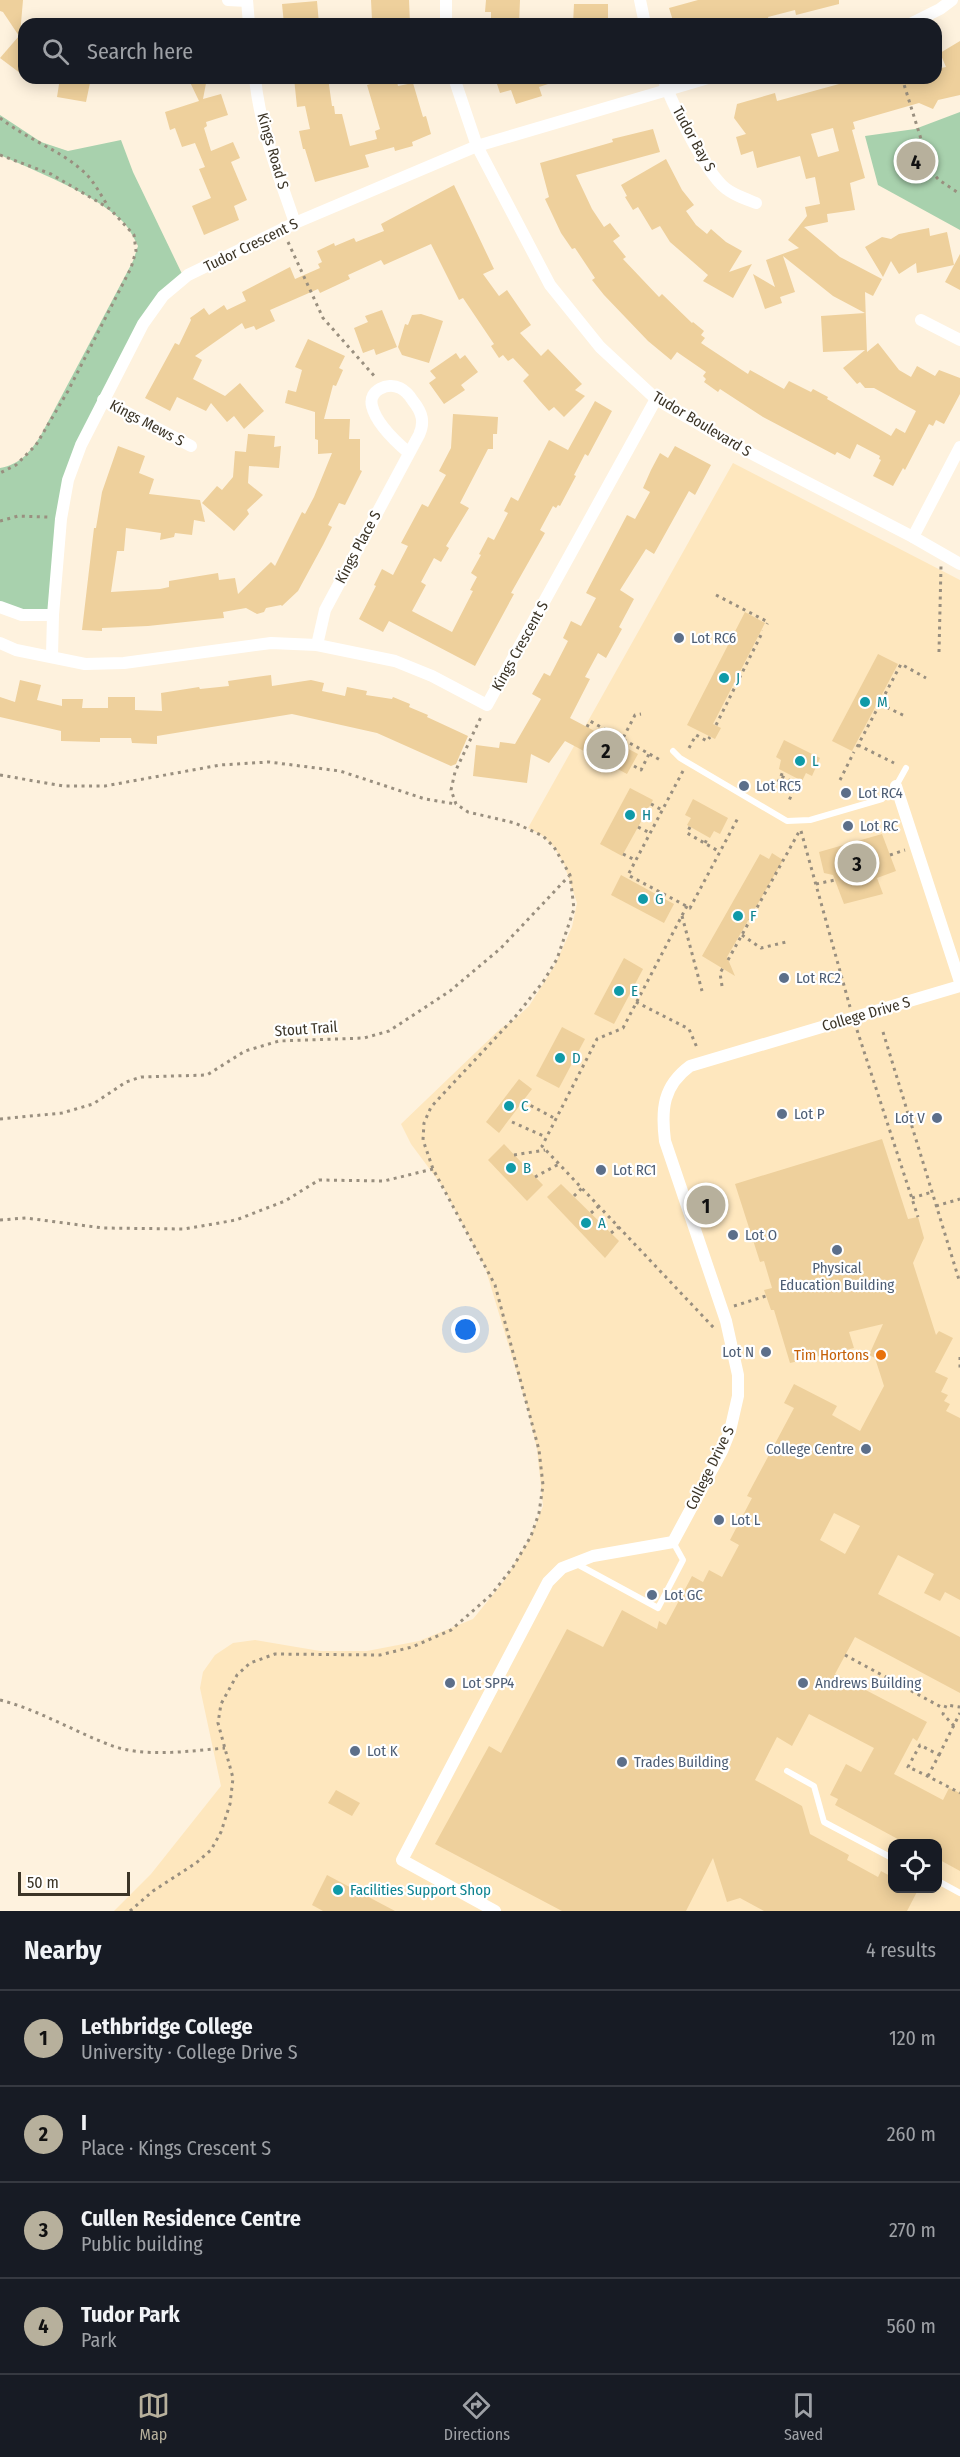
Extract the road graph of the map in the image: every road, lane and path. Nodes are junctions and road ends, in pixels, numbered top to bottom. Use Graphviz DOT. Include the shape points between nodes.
graph roads {
  1 [pos="228,0"];
  2 [pos="446,0"];
  3 [pos="640,0"];
  4 [pos="952,0"];
  5 [pos="247,1"];
  6 [pos="248,18"];
  7 [pos="446,18"];
  8 [pos="644,18"];
  9 [pos="922,18"];
  10 [pos="256,84"];
  11 [pos="456,84"];
  12 [pos="662,84"];
  13 [pos="666,84"];
  14 [pos="904,84"];
  15 [pos="0,118"];
  16 [pos="477,146"];
  17 [pos="0,155"];
  18 [pos="960,194"];
  19 [pos="756,203"];
  20 [pos="110,209"];
  21 [pos="295,223"];
  22 [pos="282,229"];
  23 [pos="921,320"];
  24 [pos="960,340"];
  25 [pos="384,386"];
  26 [pos="656,399"];
  27 [pos="103,400"];
  28 [pos="191,446"];
  29 [pos="960,447"];
  30 [pos="409,453"];
  31 [pos="0,473"];
  32 [pos="61,519"];
  33 [pos="0,521"];
  34 [pos="913,537"];
  35 [pos="942,554"];
  36 [pos="960,564"];
  37 [pos="716,595"];
  38 [pos="0,607"];
  39 [pos="53,615"];
  40 [pos="767,624"];
  41 [pos="763,631"];
  42 [pos="0,643"];
  43 [pos="318,645"];
  44 [pos="939,652"];
  45 [pos="52,656"];
  46 [pos="926,678"];
  47 [pos="880,704"];
  48 [pos="487,705"];
  49 [pos="641,714"];
  50 [pos="905,716"];
  51 [pos="716,725"];
  52 [pos="587,727"];
  53 [pos="710,737"];
  54 [pos="622,739"];
  55 [pos="620,744"];
  56 [pos="689,748"];
  57 [pos="673,751"];
  58 [pos="854,752"];
  59 [pos="649,754"];
  60 [pos="662,761"];
  61 [pos="894,763"];
  62 [pos="634,766"];
  63 [pos="906,768"];
  64 [pos="684,770"];
  65 [pos="783,771"];
  66 [pos="0,775"];
  67 [pos="781,776"];
  68 [pos="799,779"];
  69 [pos="840,780"];
  70 [pos="778,782"];
  71 [pos="796,784"];
  72 [pos="896,786"];
  73 [pos="788,803"];
  74 [pos="456,804"];
  75 [pos="651,804"];
  76 [pos="663,810"];
  77 [pos="739,816"];
  78 [pos="799,821"];
  79 [pos="638,827"];
  80 [pos="690,827"];
  81 [pos="801,829"];
  82 [pos="650,833"];
  83 [pos="708,837"];
  84 [pos="705,843"];
  85 [pos="720,852"];
  86 [pos="624,854"];
  87 [pos="636,861"];
  88 [pos="570,874"];
  89 [pos="835,880"];
  90 [pos="816,884"];
  91 [pos="687,906"];
  92 [pos="682,916"];
  93 [pos="742,935"];
  94 [pos="786,942"];
  95 [pos="728,960"];
  96 [pos="723,968"];
  97 [pos="960,984"];
  98 [pos="722,986"];
  99 [pos="702,991"];
  100 [pos="636,1002"];
  101 [pos="853,1017"];
  102 [pos="883,1032"];
  103 [pos="703,1062"];
  104 [pos="524,1102"];
  105 [pos="0,1119"];
  106 [pos="556,1119"];
  107 [pos="512,1122"];
  108 [pos="547,1138"];
  109 [pos="546,1150"];
  110 [pos="514,1155"];
  111 [pos="559,1164"];
  112 [pos="433,1169"];
  113 [pos="535,1177"];
  114 [pos="582,1188"];
  115 [pos="932,1192"];
  116 [pos="574,1196"];
  117 [pos="912,1198"];
  118 [pos="960,1199"];
  119 [pos="599,1206"];
  120 [pos="936,1206"];
  121 [pos="591,1213"];
  122 [pos="918,1217"];
  123 [pos="0,1220"];
  124 [pos="619,1227"];
  125 [pos="611,1233"];
  126 [pos="644,1253"];
  127 [pos="960,1283"];
  128 [pos="960,1357"];
  129 [pos="960,1371"];
  130 [pos="673,1542"];
  131 [pos="574,1563"];
  132 [pos="845,1655"];
  133 [pos="0,1700"];
  134 [pos="960,1707"];
  135 [pos="943,1708"];
  136 [pos="960,1713"];
  137 [pos="954,1726"];
  138 [pos="225,1748"];
  139 [pos="939,1755"];
  140 [pos="787,1771"];
  141 [pos="928,1776"];
  142 [pos="960,1792"];
  143 [pos="888,1856"];
  144 [pos="942,1883"];
  145 [pos="960,1893"];
  146 [pos="487,1909"];
  147 [pos="130,1911"];
  1 -- 5 [label="street"];
  2 -- 7 [label="street"];
  3 -- 8 [label="street"];
  4 -- 9 [label="street"];
  5 -- 6 [label="street"];
  10 -- 21 [label="street, Kings Road S" via="271,153"];
  11 -- 16 [label="street, Tudor Boulevard S"];
  12 -- 16 [label="street, Tudor Crescent S"];
  13 -- 19 [label="street, Tudor Bay S" via="720,184"];
  14 -- 18 [label="path" via="931,171"];
  15 -- 20 [label="path" via="84,172"];
  16 -- 21 [label="street, Tudor Crescent S"];
  16 -- 26 [label="street, Tudor Boulevard S" via="550,285 600,347"];
  17 -- 20 [label="path" via="51,174"];
  20 -- 31 [label="path" via="134,235 136,251 131,268 36,444 16,465"];
  21 -- 22 [label="street, Tudor Crescent S"];
  22 -- 25 [label="path" via="324,318"];
  22 -- 27 [label="street, Tudor Crescent S" via="188,275 163,296 142,324"];
  23 -- 24 [label="street"];
  25 -- 30 [label="street" via="374,395 372,405 381,422"];
  25 -- 30 [label="street, Kings Place S" via="400,388 419,409 423,426"];
  26 -- 34 [label="street, Tudor Boulevard S" via="733,444"];
  26 -- 48 [label="street, Kings Crescent S"];
  27 -- 28 [label="street, Kings Mews S"];
  27 -- 32 [label="street, Tudor Crescent S" via="68,480"];
  29 -- 34 [label="street"];
  30 -- 43 [label="street, Kings Place S" via="325,610"];
  32 -- 33 [label="path" via="29,516"];
  32 -- 39 [label="street, Tudor Crescent S"];
  34 -- 35 [label="street, Tudor Boulevard S"];
  35 -- 36 [label="street, Tudor Boulevard S"];
  35 -- 44 [label="path"];
  37 -- 40 [label="path"];
  38 -- 39 [label="street" via="22,615"];
  39 -- 45 [label="street, Tudor Crescent S"];
  41 -- 51 [label="path"];
  42 -- 45 [label="street, Kings Crescent S"];
  43 -- 45 [label="street, Kings Crescent S" via="271,643 124,663 85,664"];
  43 -- 48 [label="street, Kings Crescent S" via="395,661"];
  46 -- 47 [label="path" via="901,664"];
  47 -- 50 [label="path"];
  47 -- 61 [label="path" via="858,746"];
  48 -- 74 [label="path" via="455,772 451,790"];
  49 -- 54 [label="path" via="635,715"];
  52 -- 54 [label="path" via="590,721"];
  53 -- 56 [label="path" via="707,741 696,735"];
  54 -- 55 [label="path"];
  54 -- 59 [label="path"];
  57 -- 78 [label="lane" via="767,810 787,821"];
  58 -- 69 [label="path"];
  59 -- 60 [label="path"];
  59 -- 62 [label="path" via="641,770"];
  63 -- 72 [label="lane"];
  64 -- 76 [label="path"];
  65 -- 67 [label="path"];
  66 -- 74 [label="path" via="63,786 105,786 220,765 269,762 340,771 425,799"];
  67 -- 70 [label="path"];
  67 -- 71 [label="path"];
  68 -- 71 [label="path"];
  71 -- 73 [label="path"];
  72 -- 78 [label="lane" via="882,799"];
  72 -- 97 [label="street"];
  74 -- 88 [label="path" via="468,812 515,823 543,837"];
  75 -- 76 [label="path"];
  76 -- 82 [label="path"];
  77 -- 85 [label="path"];
  78 -- 81 [label="path"];
  79 -- 82 [label="path"];
  80 -- 84 [label="path" via="687,833"];
  81 -- 90 [label="path"];
  81 -- 93 [label="path"];
  82 -- 87 [label="path"];
  83 -- 84 [label="path"];
  84 -- 85 [label="path"];
  85 -- 91 [label="path" via="690,908"];
  86 -- 87 [label="path"];
  87 -- 91 [label="path" via="627,876"];
  88 -- 105 [label="path, Stout Trail" via="501,948 450,992 389,1031 364,1038 279,1041 245,1051 207,1075 141,1077 93,1104 62,1113"];
  88 -- 112 [label="path" via="574,909 552,967 515,1017 431,1107 424,1123 423,1140"];
  89 -- 90 [label="path"];
  90 -- 101 [label="path"];
  91 -- 92 [label="path"];
  92 -- 99 [label="path"];
  92 -- 100 [label="path"];
  93 -- 94 [label="path" via="761,948"];
  93 -- 95 [label="path"];
  96 -- 98 [label="path"];
  97 -- 101 [label="street, College Drive S"];
  100 -- 103 [label="path" via="689,1029"];
  100 -- 106 [label="path" via="623,1028 597,1039"];
  101 -- 103 [label="street, College Drive S"];
  101 -- 117 [label="path"];
  102 -- 115 [label="path"];
  103 -- 130 [label="street, College Drive S" via="690,1066 672,1083 663,1109 663,1126 726,1321 738,1375 738,1396 722,1452"];
  104 -- 106 [label="path"];
  106 -- 108 [label="path"];
  107 -- 108 [label="path"];
  108 -- 109 [label="path" via="542,1146"];
  109 -- 110 [label="path"];
  109 -- 111 [label="path"];
  111 -- 113 [label="path"];
  111 -- 114 [label="path"];
  112 -- 123 [label="path" via="384,1181 319,1180 285,1201 236,1220 184,1230 103,1228 26,1218"];
  112 -- 138 [label="path" via="495,1285 539,1450 543,1485 539,1514 513,1567 491,1595 451,1630 412,1647 380,1654 275,1654 250,1664 237,1675 221,1704 218,1723"];
  114 -- 116 [label="path"];
  114 -- 119 [label="path"];
  115 -- 117 [label="path"];
  115 -- 120 [label="path"];
  117 -- 122 [label="path"];
  118 -- 120 [label="path"];
  119 -- 121 [label="path"];
  119 -- 124 [label="path"];
  120 -- 127 [label="path"];
  124 -- 125 [label="path"];
  124 -- 126 [label="path"];
  128 -- 129 [label="path"];
  130 -- 131 [label="street"];
  130 -- 131 [label="lane" via="682,1560 658,1608"];
  131 -- 146 [label="street" via="562,1568 548,1582 402,1860"];
  132 -- 135 [label="path"];
  133 -- 138 [label="path" via="27,1707 112,1746 162,1753"];
  134 -- 135 [label="path"];
  135 -- 137 [label="path" via="943,1714"];
  136 -- 137 [label="path"];
  137 -- 139 [label="path"];
  138 -- 147 [label="path" via="233,1778 230,1804 211,1850"];
  139 -- 141 [label="path"];
  139 -- 141 [label="path" via="920,1745 909,1767"];
  140 -- 143 [label="lane" via="814,1786 824,1822"];
  141 -- 142 [label="path"];
  144 -- 145 [label="lane"];
}
